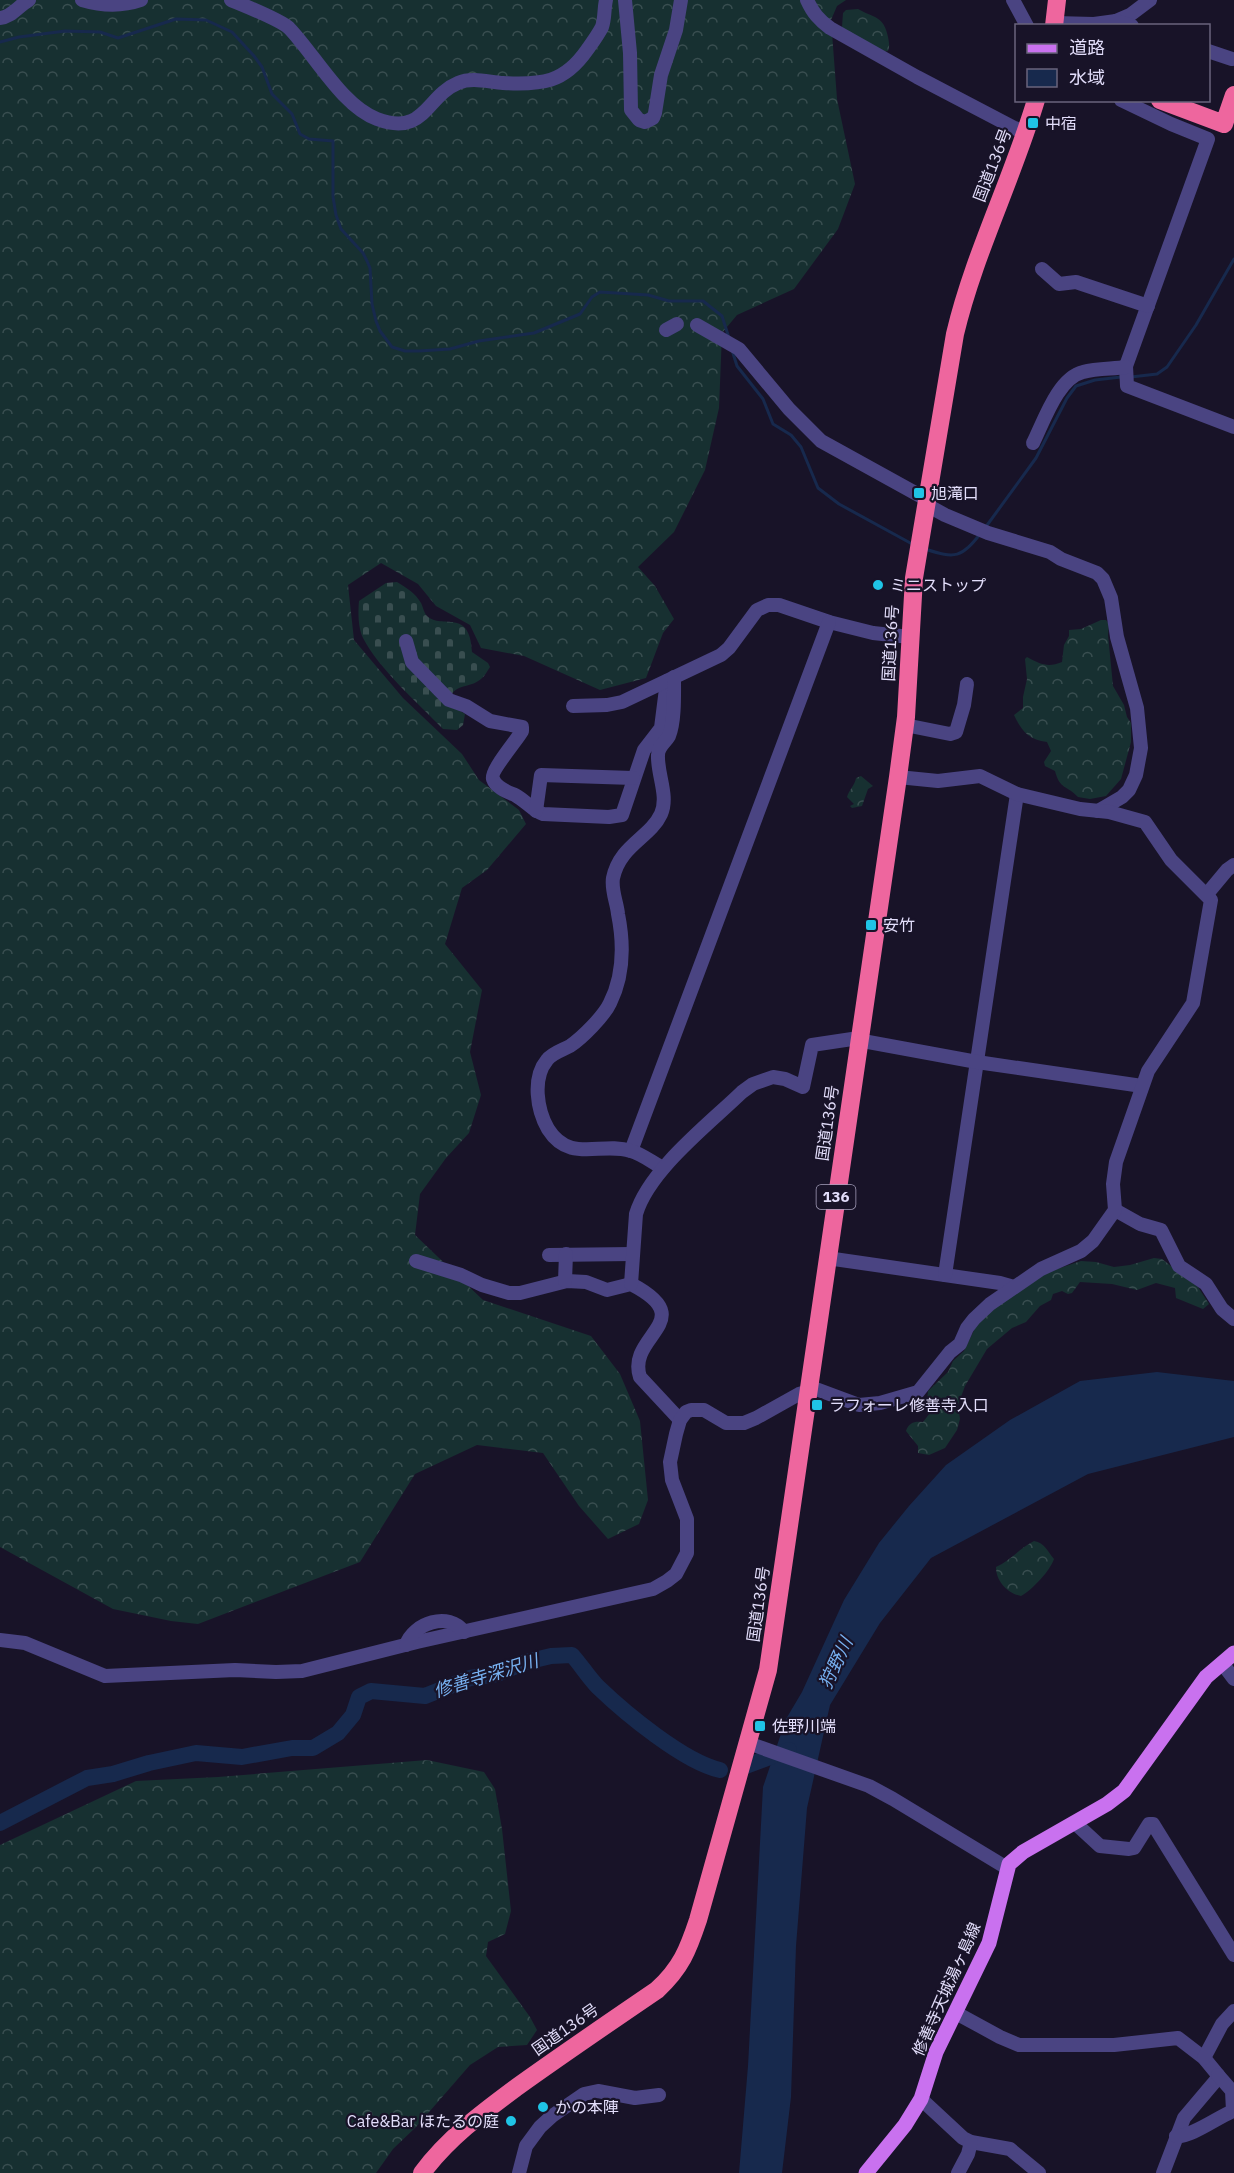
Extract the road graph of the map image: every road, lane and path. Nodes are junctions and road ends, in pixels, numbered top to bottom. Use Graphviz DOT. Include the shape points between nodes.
graph roads {
  1 [pos="29,0"];
  2 [pos="82,0"];
  3 [pos="141,0"];
  4 [pos="231,0"];
  5 [pos="606,0"];
  6 [pos="625,0"];
  7 [pos="681,0"];
  8 [pos="807,0"];
  9 [pos="1014,0"];
  10 [pos="1057,0"];
  11 [pos="1150,0"];
  12 [pos="0,18"];
  13 [pos="1116,21"];
  14 [pos="1026,24"];
  15 [pos="1054,24"];
  16 [pos="1126,24"];
  17 [pos="1210,51"];
  18 [pos="1232,59"];
  19 [pos="1234,95"];
  20 [pos="1035,102"];
  21 [pos="1125,102"];
  22 [pos="1165,102"];
  23 [pos="1229,126"];
  24 [pos="1026,134"];
  25 [pos="1042,269"];
  26 [pos="1148,306"];
  27 [pos="697,326"];
  28 [pos="1126,368"];
  29 [pos="1234,427"];
  30 [pos="1033,443"];
  31 [pos="926,502"];
  32 [pos="829,622"];
  33 [pos="910,637"];
  34 [pos="406,641"];
  35 [pos="671,679"];
  36 [pos="967,684"];
  37 [pos="573,706"];
  38 [pos="905,725"];
  39 [pos="898,777"];
  40 [pos="633,778"];
  41 [pos="1017,794"];
  42 [pos="536,811"];
  43 [pos="1098,811"];
  44 [pos="1234,865"];
  45 [pos="1207,894"];
  46 [pos="859,1041"];
  47 [pos="977,1062"];
  48 [pos="1142,1086"];
  49 [pos="631,1150"];
  50 [pos="663,1168"];
  51 [pos="1115,1210"];
  52 [pos="566,1254"];
  53 [pos="632,1254"];
  54 [pos="549,1255"];
  55 [pos="827,1258"];
  56 [pos="416,1261"];
  57 [pos="945,1275"];
  58 [pos="565,1281"];
  59 [pos="631,1284"];
  60 [pos="1014,1287"];
  61 [pos="1234,1319"];
  62 [pos="809,1390"];
  63 [pos="680,1420"];
  64 [pos="0,1640"];
  65 [pos="1228,1658"];
  66 [pos="1234,1679"];
  67 [pos="752,1744"];
  68 [pos="1074,1822"];
  69 [pos="1007,1868"];
  70 [pos="1234,1955"];
  71 [pos="1234,2011"];
  72 [pos="956,2013"];
  73 [pos="1204,2058"];
  74 [pos="1218,2075"];
  75 [pos="658,2095"];
  76 [pos="921,2099"];
  77 [pos="1234,2111"];
  78 [pos="1176,2136"];
  79 [pos="971,2142"];
  80 [pos="422,2173"];
  81 [pos="519,2173"];
  82 [pos="866,2173"];
  83 [pos="958,2173"];
  84 [pos="1039,2173"];
  85 [pos="1163,2173"];
  1 -- 12 [label="street" via="10,16"];
  2 -- 3 [label="street" via="103,5"];
  4 -- 5 [label="street" via="286,26 359,111 397,123 414,120 450,87 463,81 533,83 564,75 581,59 602,26"];
  6 -- 7 [label="street" via="631,110 634,117 645,122 655,113"];
  8 -- 24 [label="street" via="812,12 830,28"];
  9 -- 14 [label="street"];
  10 -- 15 [label="highway"];
  11 -- 13 [label="street"];
  13 -- 15 [label="street"];
  13 -- 16 [label="street"];
  17 -- 18 [label="street"];
  19 -- 23 [label="highway"];
  20 -- 24 [label="highway, 国道136号 / 136"];
  21 -- 26 [label="street" via="1208,139"];
  22 -- 23 [label="highway"];
  24 -- 31 [label="highway, 国道136号 / 136" via="963,300"];
  25 -- 26 [label="street" via="1059,284 1076,282"];
  26 -- 28 [label="street"];
  27 -- 31 [label="street" via="739,349 821,441"];
  28 -- 29 [label="street" via="1130,388"];
  28 -- 30 [label="street" via="1071,377 1062,386"];
  31 -- 33 [label="highway, 国道136号 / 136"];
  31 -- 43 [label="street" via="942,514 987,534 1043,549 1103,579 1137,708 1142,748 1129,790"];
  32 -- 33 [label="street"];
  32 -- 35 [label="street" via="768,605 757,610 726,652"];
  32 -- 49 [label="street"];
  33 -- 38 [label="highway, 国道136号 / 136"];
  34 -- 42 [label="street" via="412,662 449,700 490,721 522,727 492,776 496,785"];
  35 -- 37 [label="street" via="622,702"];
  35 -- 40 [label="street" via="661,728 644,750"];
  35 -- 49 [label="street" via="670,732 658,753 662,811 624,854 613,880 622,954 615,992 608,1007 577,1041 548,1058 537,1091 548,1129 569,1147"];
  36 -- 38 [label="street" via="956,732"];
  38 -- 39 [label="highway, 国道136号 / 136"];
  39 -- 41 [label="street" via="938,781 980,776"];
  39 -- 46 [label="highway, 国道136号 / 136"];
  40 -- 42 [label="street" via="619,817"];
  40 -- 42 [label="street" via="541,775"];
  41 -- 43 [label="street"];
  41 -- 47 [label="street"];
  43 -- 45 [label="street" via="1147,824 1171,860"];
  44 -- 45 [label="street"];
  45 -- 48 [label="street" via="1211,903 1193,1003 1150,1067"];
  46 -- 47 [label="street"];
  46 -- 50 [label="street" via="812,1045 803,1087 778,1077 753,1084"];
  46 -- 55 [label="highway, 国道136号 / 136"];
  47 -- 48 [label="street"];
  47 -- 57 [label="street"];
  48 -- 51 [label="street" via="1116,1162"];
  49 -- 50 [label="street"];
  50 -- 53 [label="street" via="639,1206"];
  51 -- 60 [label="street" via="1094,1241 1081,1251 1041,1269"];
  51 -- 61 [label="street" via="1161,1230 1179,1266 1206,1284 1221,1309"];
  52 -- 53 [label="street"];
  52 -- 54 [label="street"];
  52 -- 58 [label="street"];
  53 -- 59 [label="street"];
  55 -- 57 [label="street"];
  55 -- 62 [label="highway, 国道136号 / 136"];
  56 -- 58 [label="street" via="509,1293"];
  57 -- 60 [label="street"];
  58 -- 59 [label="street" via="586,1282 607,1290"];
  59 -- 63 [label="street" via="659,1303 662,1311 644,1350 640,1377"];
  60 -- 62 [label="street" via="974,1319 960,1344 918,1392 859,1405 822,1390"];
  62 -- 63 [label="street" via="744,1423 726,1423 698,1409 686,1412"];
  62 -- 67 [label="highway, 国道136号 / 136" via="768,1670"];
  63 -- 64 [label="street" via="672,1448 671,1474 684,1508 687,1553 676,1574 653,1589 302,1671 105,1676 25,1643"];
  65 -- 66 [label="street"];
  65 -- 68 [label="main road" via="1206,1677 1124,1791"];
  67 -- 69 [label="street" via="851,1778 893,1798"];
  67 -- 80 [label="highway, 国道136号 / 136" via="698,1920 672,1977 469,2123"];
  68 -- 69 [label="main road" via="1013,1859"];
  68 -- 70 [label="street" via="1100,1846 1129,1850 1153,1824"];
  69 -- 72 [label="main road, 修善寺天城湯ヶ島線" via="990,1943"];
  71 -- 73 [label="street" via="1222,2024"];
  72 -- 73 [label="street" via="1018,2045 1114,2045 1173,2037"];
  72 -- 76 [label="main road, 修善寺天城湯ヶ島線" via="936,2052"];
  73 -- 74 [label="street"];
  74 -- 77 [label="street" via="1232,2091"];
  74 -- 78 [label="street" via="1188,2112"];
  75 -- 81 [label="street" via="635,2098 598,2091 584,2094 540,2127 526,2146"];
  76 -- 79 [label="street"];
  76 -- 82 [label="main road, 修善寺天城湯ヶ島線"];
  77 -- 78 [label="street" via="1188,2135"];
  78 -- 85 [label="street"];
  79 -- 83 [label="street"];
  79 -- 84 [label="street" via="1010,2150"];
}
